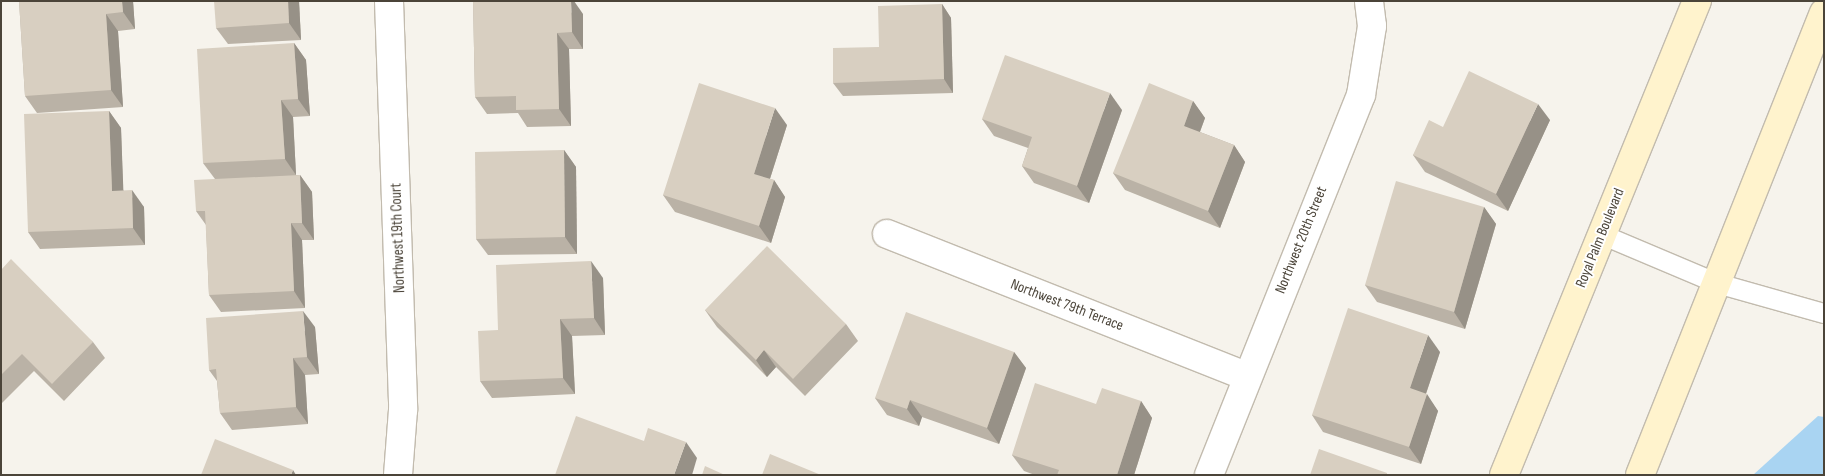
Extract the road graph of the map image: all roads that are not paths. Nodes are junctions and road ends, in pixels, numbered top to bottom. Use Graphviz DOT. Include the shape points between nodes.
graph roads {
  1 [pos="389,1"];
  2 [pos="1370,1"];
  3 [pos="1697,1"];
  4 [pos="1824,13"];
  5 [pos="887,234"];
  6 [pos="1601,234"];
  7 [pos="1717,283"];
  8 [pos="1824,312"];
  9 [pos="1246,376"];
  10 [pos="398,475"];
  11 [pos="1209,475"];
  12 [pos="1504,475"];
  13 [pos="1640,475"];
  1 -- 10 [label="street, Northwest 19th Court" via="403,410"];
  2 -- 9 [label="street, Northwest 20th Street" via="1372,26 1361,95"];
  3 -- 6 [label="main road, Royal Palm Boulevard"];
  4 -- 7 [label="main road"];
  5 -- 9 [label="street, Northwest 79th Terrace"];
  6 -- 7 [label="lane"];
  6 -- 12 [label="main road, Royal Palm Boulevard"];
  7 -- 8 [label="lane"];
  7 -- 13 [label="main road"];
  9 -- 11 [label="street, Northwest 20th Street"];
}
